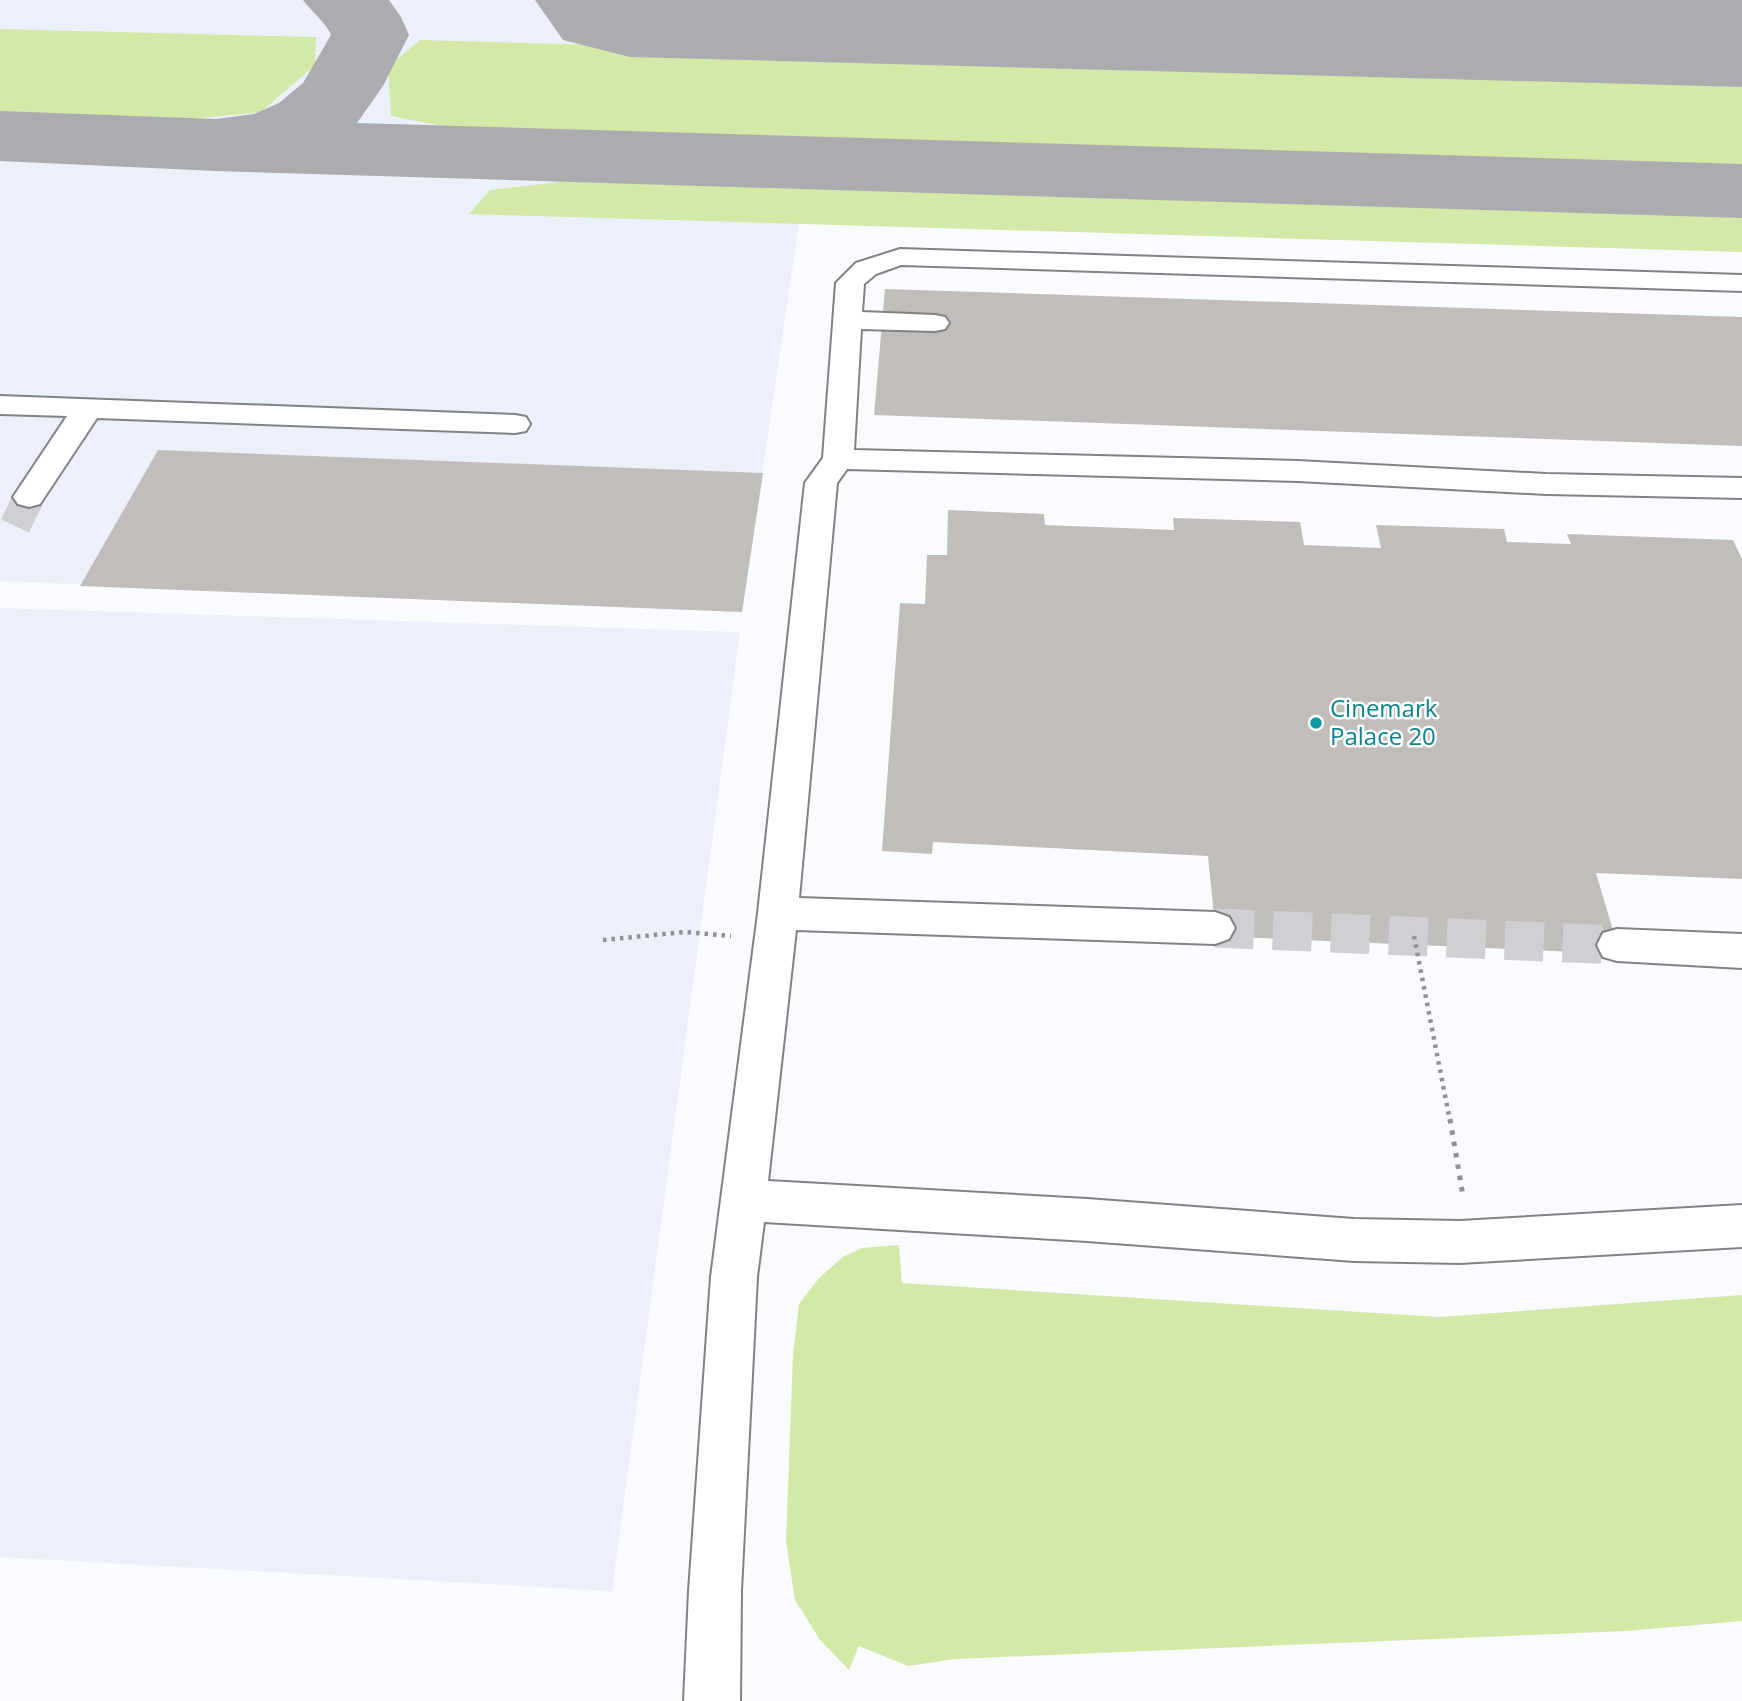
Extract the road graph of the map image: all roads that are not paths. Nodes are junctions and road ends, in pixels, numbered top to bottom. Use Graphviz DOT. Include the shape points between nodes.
graph roads {
  1 [pos="1742,283"];
  2 [pos="846,320"];
  3 [pos="935,323"];
  4 [pos="0,405"];
  5 [pos="89,408"];
  6 [pos="515,424"];
  7 [pos="838,458"];
  8 [pos="1742,488"];
  9 [pos="29,497"];
  10 [pos="776,927"];
  11 [pos="1215,928"];
  12 [pos="1617,945"];
  13 [pos="1742,951"];
  14 [pos="743,1200"];
  15 [pos="1742,1226"];
  16 [pos="712,1701"];
  1 -- 2 [label="lane" via="900,257 855,276"];
  2 -- 3 [label="lane"];
  2 -- 7 [label="lane"];
  4 -- 5 [label="lane"];
  5 -- 6 [label="lane"];
  5 -- 9 [label="lane"];
  7 -- 8 [label="lane"];
  7 -- 10 [label="lane" via="821,482"];
  10 -- 11 [label="lane"];
  10 -- 14 [label="lane"];
  12 -- 13 [label="lane"];
  14 -- 15 [label="lane" via="1354,1240 1470,1242"];
  14 -- 16 [label="lane" via="733,1291"];
}
